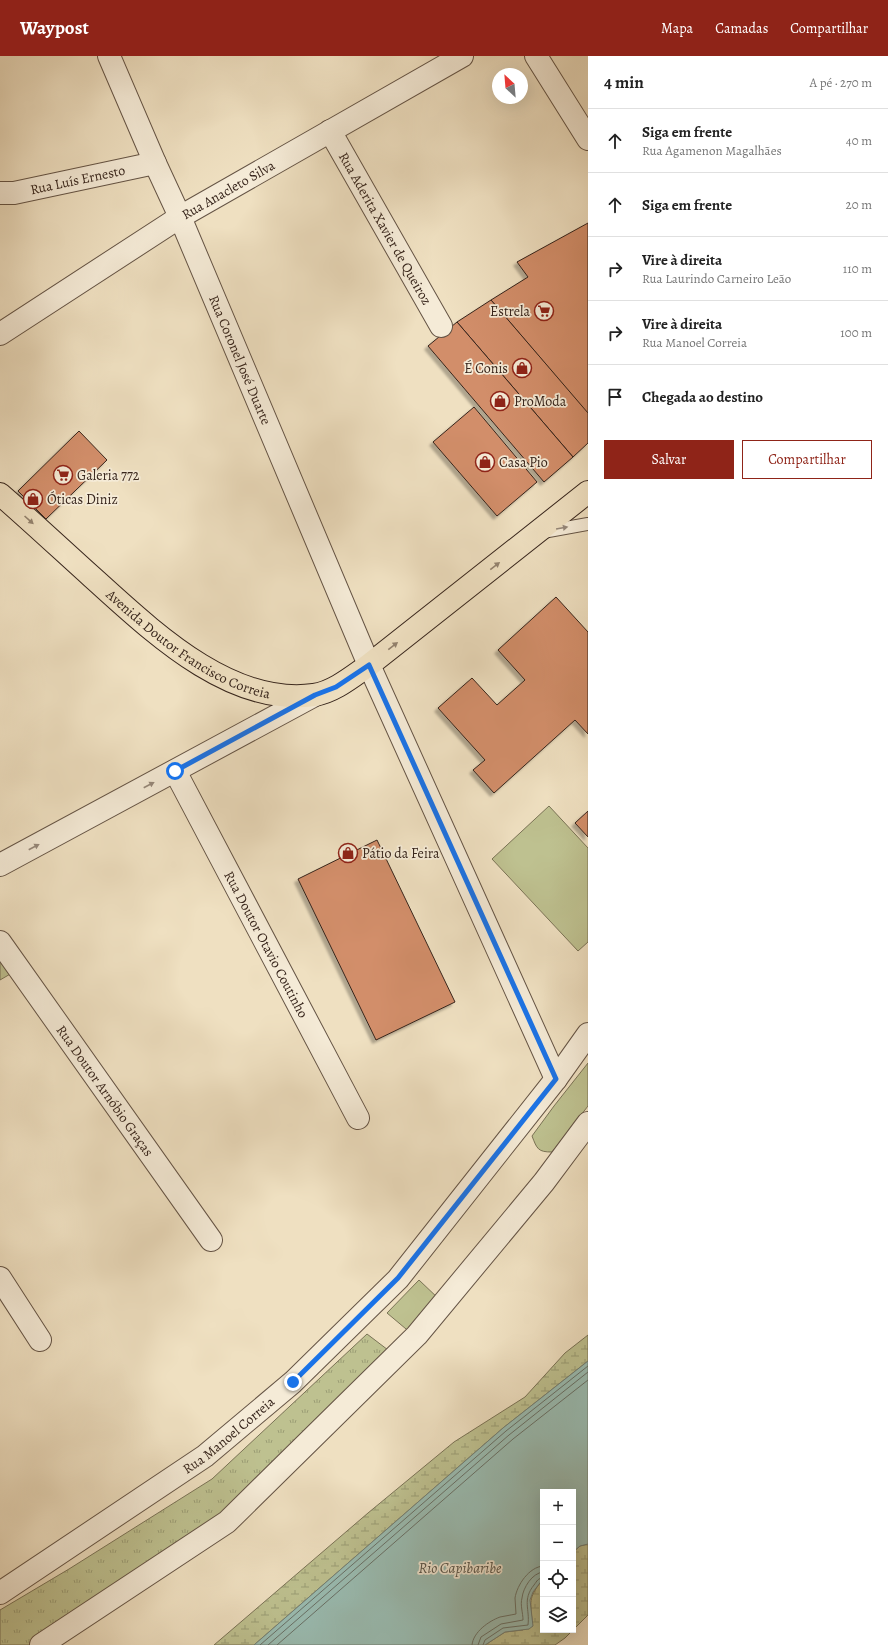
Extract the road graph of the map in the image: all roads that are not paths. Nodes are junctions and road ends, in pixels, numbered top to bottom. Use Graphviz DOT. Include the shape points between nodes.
graph roads {
  1 [pos="109,56"];
  2 [pos="462,56"];
  3 [pos="536,56"];
  4 [pos="330,131"];
  5 [pos="588,139"];
  6 [pos="155,163"];
  7 [pos="0,193"];
  8 [pos="180,217"];
  9 [pos="441,326"];
  10 [pos="0,334"];
  11 [pos="588,492"];
  12 [pos="0,494"];
  13 [pos="588,524"];
  14 [pos="536,533"];
  15 [pos="369,665"];
  16 [pos="315,695"];
  17 [pos="175,771"];
  18 [pos="0,865"];
  19 [pos="0,942"];
  20 [pos="588,1034"];
  21 [pos="556,1079"];
  22 [pos="358,1118"];
  23 [pos="588,1123"];
  24 [pos="211,1240"];
  25 [pos="0,1278"];
  26 [pos="40,1340"];
  27 [pos="0,1593"];
  28 [pos="41,1645"];
  1 -- 6 [label="street, Rua Coronel José Duarte"];
  2 -- 4 [label="street, Rua Anacleto Silva"];
  3 -- 5 [label="street"];
  4 -- 8 [label="street, Rua Anacleto Silva"];
  4 -- 9 [label="street, Rua Aderita Xavier de Queiroz"];
  6 -- 7 [label="street, Rua Luís Ernesto" via="14,193"];
  6 -- 8 [label="street, Rua Coronel José Duarte"];
  8 -- 10 [label="street, Rua Anacleto Silva"];
  8 -- 15 [label="street, Rua Coronel José Duarte"];
  11 -- 14 [label="main road, Avenida Doutor Francisco Correia"];
  12 -- 16 [label="main road, Avenida Doutor Francisco Correia, one-way" via="141,621 200,665 247,688 285,696"];
  14 -- 13 [label="lane, one-way"];
  15 -- 14 [label="main road, Avenida Doutor Francisco Correia, one-way"];
  15 -- 16 [label="main road, Avenida Doutor Francisco Correia" via="336,687"];
  15 -- 21 [label="street, Rua Coronel José Duarte"];
  16 -- 17 [label="street"];
  18 -- 17 [label="street, one-way"];
  17 -- 22 [label="street, Rua Doutor Otavio Coutinho"];
  19 -- 24 [label="street, Rua Doutor Arnóbio Graças"];
  20 -- 21 [label="street, Rua Manoel Correia"];
  21 -- 27 [label="street, Rua Manoel Correia" via="398,1278 293,1382 205,1456"];
  23 -- 28 [label="street" via="544,1182 417,1335 227,1522"];
  25 -- 26 [label="street"];
}
